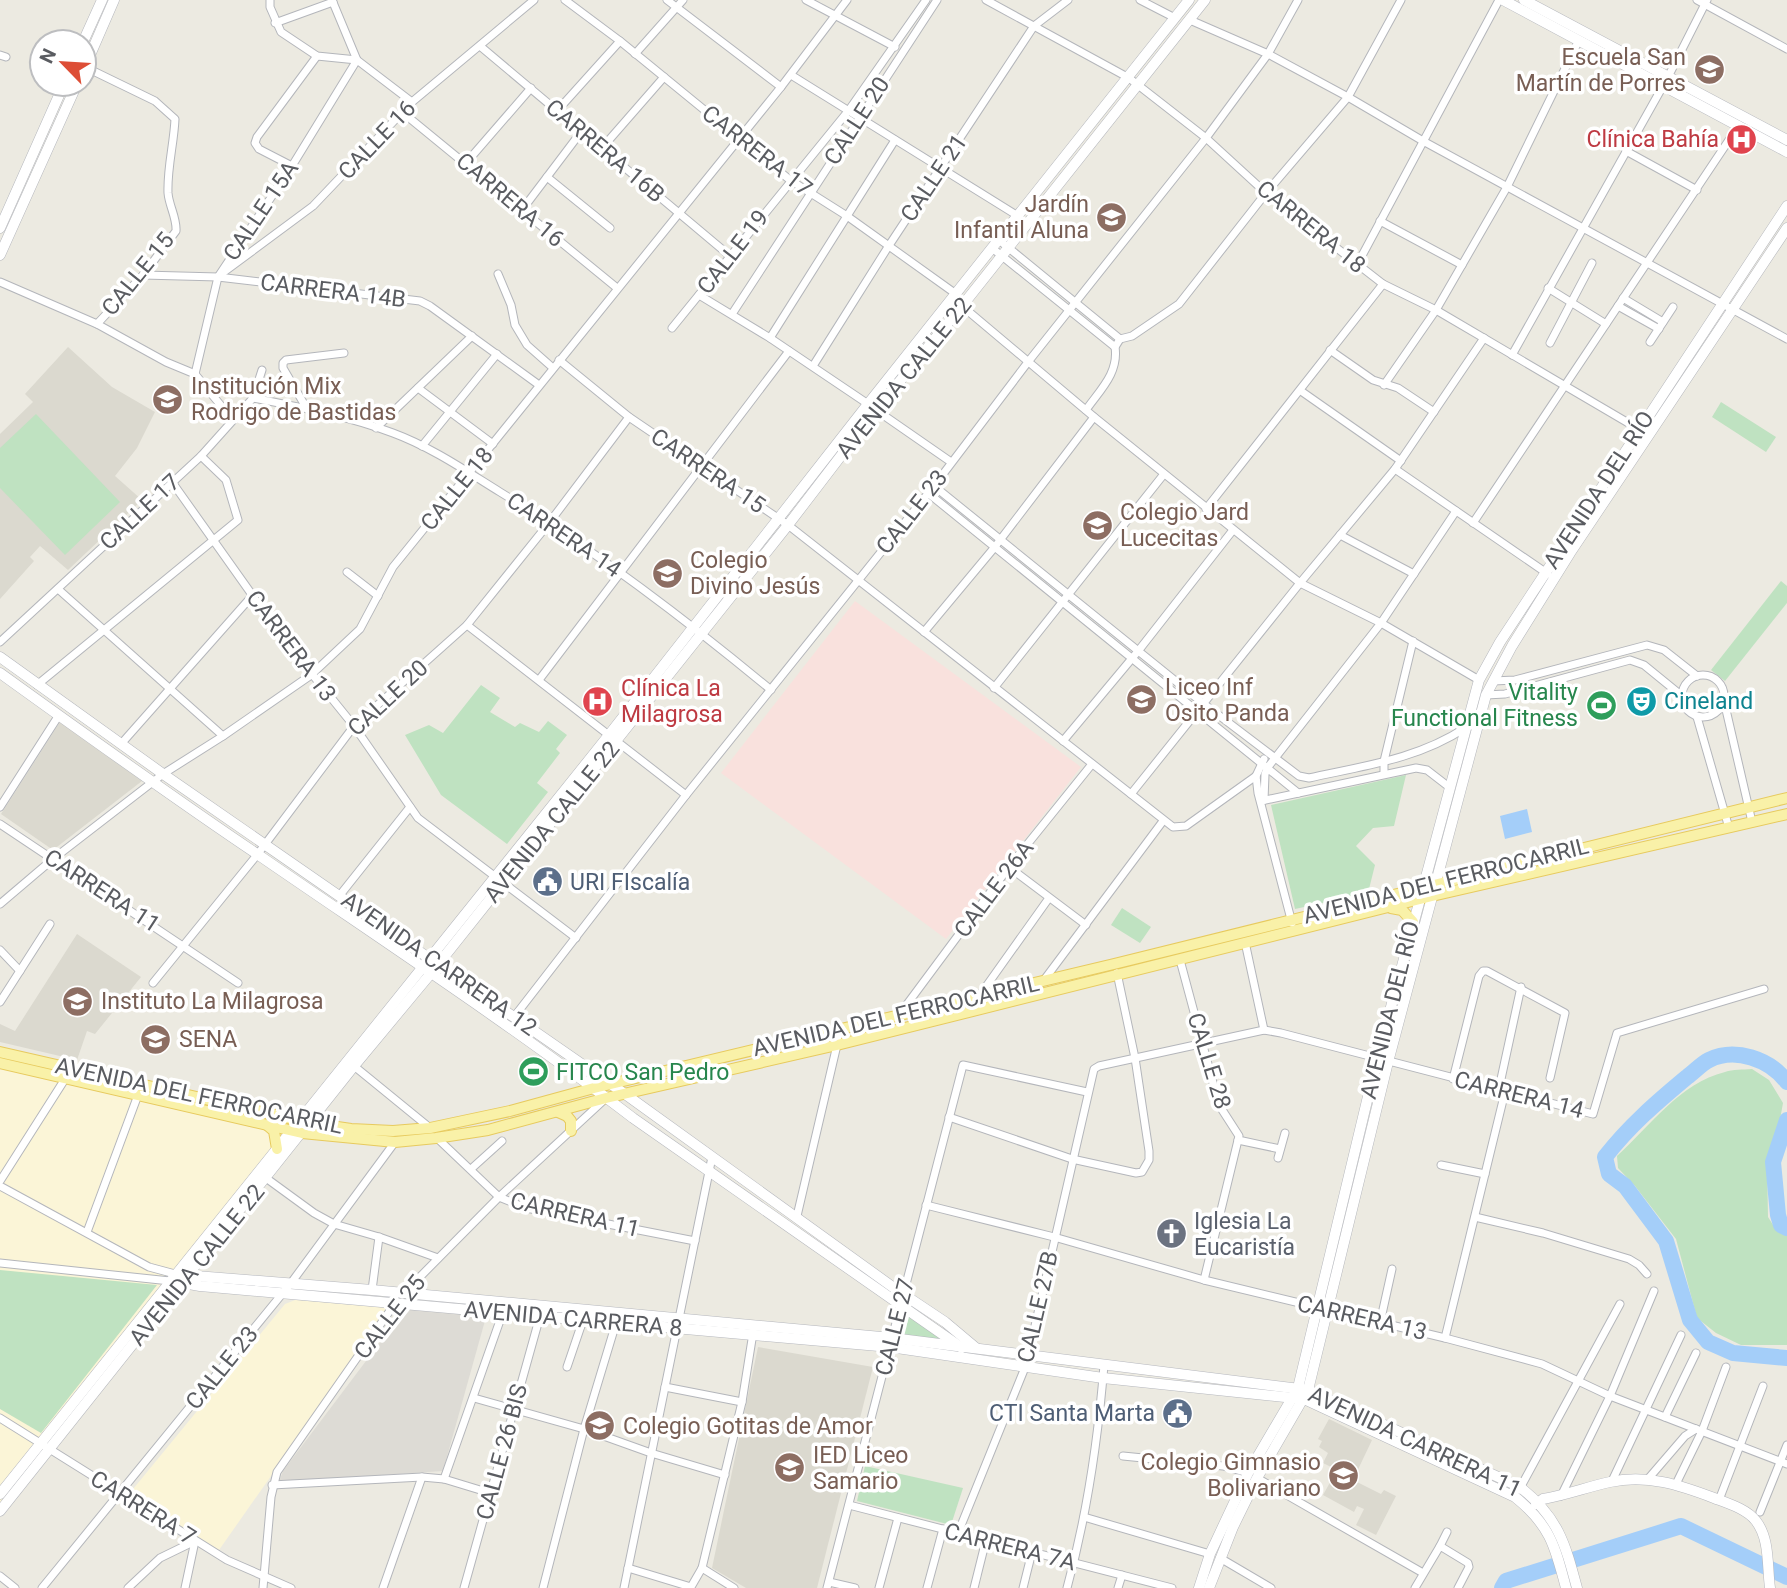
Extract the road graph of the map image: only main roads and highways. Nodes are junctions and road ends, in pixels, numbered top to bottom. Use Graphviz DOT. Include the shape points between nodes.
graph roads {
  1 [pos="1787,798"];
  2 [pos="1787,814"];
  3 [pos="1388,907"];
  4 [pos="1413,922"];
  5 [pos="1293,925"];
  6 [pos="0,1052"];
  7 [pos="0,1063"];
  8 [pos="558,1112"];
  9 [pos="267,1125"];
  10 [pos="571,1131"];
  11 [pos="433,1133"];
  12 [pos="277,1149"];
  1 -- 5 [label="main road, AVENIDA DEL FERROCARRIL" via="1422,886"];
  2 -- 3 [label="main road, AVENIDA DEL FERROCARRIL"];
  3 -- 4 [label="main road" via="1402,910"];
  3 -- 5 [label="main road, AVENIDA DEL FERROCARRIL"];
  5 -- 8 [label="main road, AVENIDA DEL FERROCARRIL" via="1180,960"];
  5 -- 11 [label="main road, AVENIDA DEL FERROCARRIL" via="610,1084"];
  6 -- 11 [label="main road, AVENIDA DEL FERROCARRIL" via="305,1122"];
  7 -- 9 [label="main road, AVENIDA DEL FERROCARRIL"];
  8 -- 10 [label="main road" via="571,1121"];
  8 -- 11 [label="main road, AVENIDA DEL FERROCARRIL" via="488,1130"];
  9 -- 11 [label="main road, AVENIDA DEL FERROCARRIL" via="395,1142"];
  9 -- 12 [label="main road" via="274,1131"];
}
